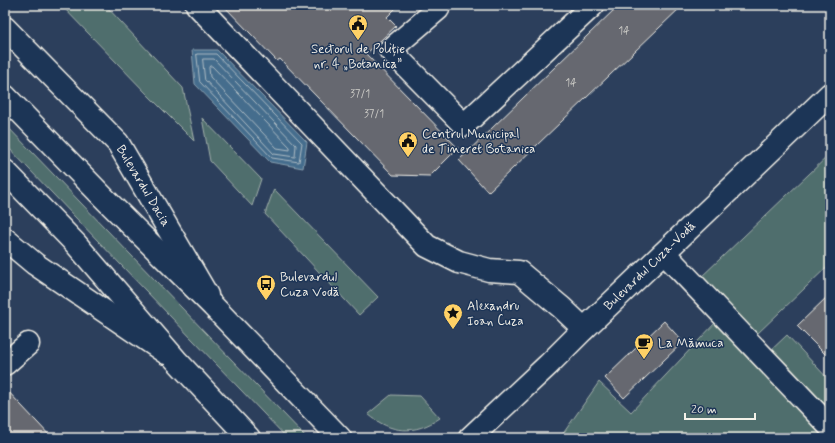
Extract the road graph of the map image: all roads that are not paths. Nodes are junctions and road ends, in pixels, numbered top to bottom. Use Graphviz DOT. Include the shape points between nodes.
graph roads {
  1 [pos="197,5"];
  2 [pos="593,5"];
  3 [pos="430,6"];
  4 [pos="5,28"];
  5 [pos="830,94"];
  6 [pos="5,96"];
  7 [pos="5,170"];
  8 [pos="5,240"];
  9 [pos="664,253"];
  10 [pos="213,306"];
  11 [pos="584,329"];
  12 [pos="28,344"];
  13 [pos="176,360"];
  14 [pos="5,364"];
  15 [pos="830,427"];
  16 [pos="249,438"];
  17 [pos="340,438"];
  18 [pos="470,438"];
  1 -- 11 [label="main road" via="427,246 459,262 490,270 519,272"];
  2 -- 3 [label="main road" via="464,125 390,50 438,9"];
  4 -- 10 [label="main road, Bulevardul Dacia" via="118,143"];
  5 -- 9 [label="main road, Bulevardul Cuza-Vodă"];
  6 -- 10 [label="main road, Bulevardul Dacia" via="107,202"];
  7 -- 13 [label="main road" via="76,244"];
  8 -- 13 [label="main road" via="35,264"];
  9 -- 11 [label="main road, Bulevardul Cuza-Vodă"];
  9 -- 15 [label="main road"];
  10 -- 17 [label="main road, Bulevardul Dacia"];
  11 -- 18 [label="main road, Bulevardul Cuza-Vodă"];
  12 -- 14 [label="main road"];
  13 -- 16 [label="main road"];
}
